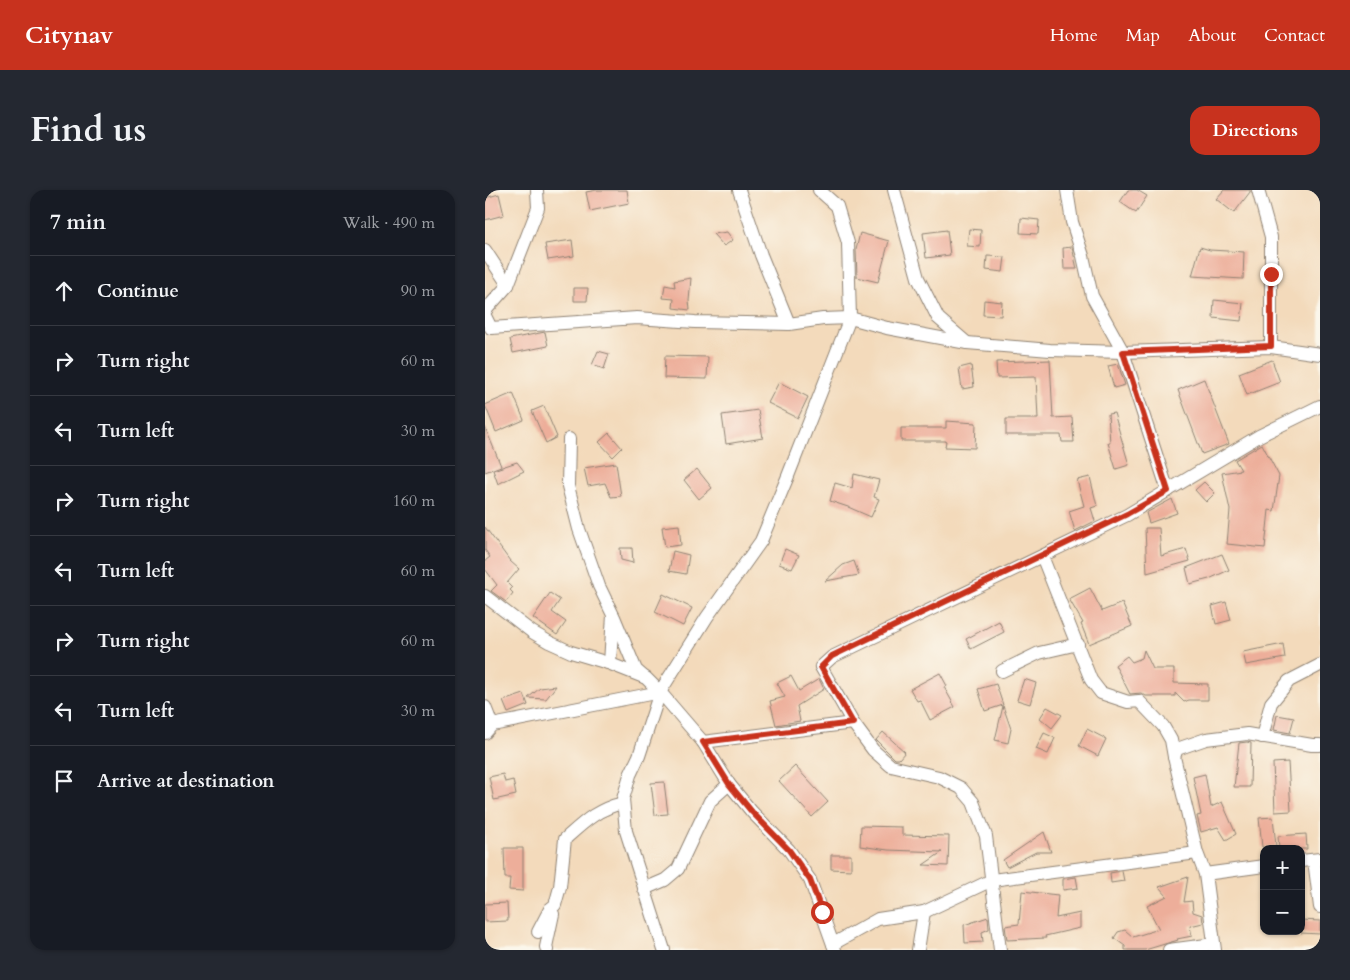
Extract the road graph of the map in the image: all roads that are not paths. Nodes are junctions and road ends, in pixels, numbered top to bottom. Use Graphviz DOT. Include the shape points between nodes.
graph roads {
  1 [pos="537,190"];
  2 [pos="739,190"];
  3 [pos="819,190"];
  4 [pos="894,190"];
  5 [pos="1067,190"];
  6 [pos="1258,190"];
  7 [pos="485,250"];
  8 [pos="508,285"];
  9 [pos="485,311"];
  10 [pos="485,316"];
  11 [pos="850,318"];
  12 [pos="789,324"];
  13 [pos="967,343"];
  14 [pos="1271,346"];
  15 [pos="1123,352"];
  16 [pos="1320,354"];
  17 [pos="1320,406"];
  18 [pos="569,439"];
  19 [pos="1168,491"];
  20 [pos="1042,556"];
  21 [pos="485,596"];
  22 [pos="613,615"];
  23 [pos="1077,644"];
  24 [pos="608,663"];
  25 [pos="1320,666"];
  26 [pos="1002,671"];
  27 [pos="646,678"];
  28 [pos="660,692"];
  29 [pos="485,707"];
  30 [pos="853,723"];
  31 [pos="488,729"];
  32 [pos="1262,737"];
  33 [pos="703,742"];
  34 [pos="1320,745"];
  35 [pos="1174,757"];
  36 [pos="729,784"];
  37 [pos="623,803"];
  38 [pos="1197,853"];
  39 [pos="1312,860"];
  40 [pos="1260,867"];
  41 [pos="1205,874"];
  42 [pos="992,880"];
  43 [pos="644,889"];
  44 [pos="553,906"];
  45 [pos="1320,907"];
  46 [pos="924,912"];
  47 [pos="538,932"];
  48 [pos="834,947"];
  49 [pos="1215,947"];
  50 [pos="547,950"];
  51 [pos="664,950"];
  52 [pos="918,950"];
  53 [pos="1000,950"];
  54 [pos="1169,950"];
  1 -- 8 [label="street" via="538,208"];
  2 -- 12 [label="street"];
  3 -- 11 [label="street" via="837,206 848,243"];
  4 -- 13 [label="street" via="917,278 938,318"];
  5 -- 15 [label="street" via="1092,296"];
  6 -- 14 [label="street" via="1271,237"];
  7 -- 8 [label="street"];
  8 -- 9 [label="street"];
  10 -- 12 [label="street" via="491,328 637,318"];
  11 -- 12 [label="street"];
  11 -- 13 [label="street"];
  11 -- 28 [label="street" via="761,541 707,617"];
  13 -- 15 [label="street"];
  14 -- 15 [label="street"];
  14 -- 16 [label="street"];
  15 -- 19 [label="street"];
  17 -- 19 [label="street" via="1259,436"];
  18 -- 22 [label="street" via="568,486 572,504 599,586"];
  19 -- 20 [label="street"];
  20 -- 23 [label="street"];
  20 -- 30 [label="street" via="832,656 821,667"];
  21 -- 24 [label="street" via="549,642"];
  22 -- 24 [label="street"];
  22 -- 27 [label="street" via="637,670"];
  23 -- 26 [label="street" via="1039,653"];
  23 -- 35 [label="street" via="1091,680 1101,693 1128,702 1139,701 1163,726 1171,740"];
  24 -- 27 [label="street"];
  25 -- 32 [label="street" via="1289,681 1271,703"];
  27 -- 28 [label="street"];
  28 -- 31 [label="street"];
  28 -- 33 [label="street"];
  28 -- 37 [label="street"];
  29 -- 31 [label="street"];
  30 -- 33 [label="street"];
  30 -- 42 [label="street" via="873,750 891,766 939,777 961,788 973,802 986,836"];
  32 -- 34 [label="street"];
  32 -- 35 [label="street" via="1247,734 1206,739 1177,749"];
  33 -- 36 [label="street"];
  35 -- 38 [label="street"];
  36 -- 43 [label="street" via="710,801 678,869 665,880"];
  36 -- 48 [label="street" via="789,850 810,880"];
  37 -- 43 [label="street" via="626,831"];
  37 -- 44 [label="street" via="607,806 565,839 560,887"];
  38 -- 41 [label="street"];
  38 -- 42 [label="street"];
  39 -- 45 [label="street"];
  40 -- 41 [label="street"];
  41 -- 49 [label="street"];
  42 -- 46 [label="street"];
  42 -- 53 [label="street"];
  43 -- 51 [label="street"];
  44 -- 47 [label="street"];
  44 -- 50 [label="street"];
  46 -- 48 [label="street" via="878,919"];
  46 -- 52 [label="street"];
  49 -- 54 [label="street"];
}
